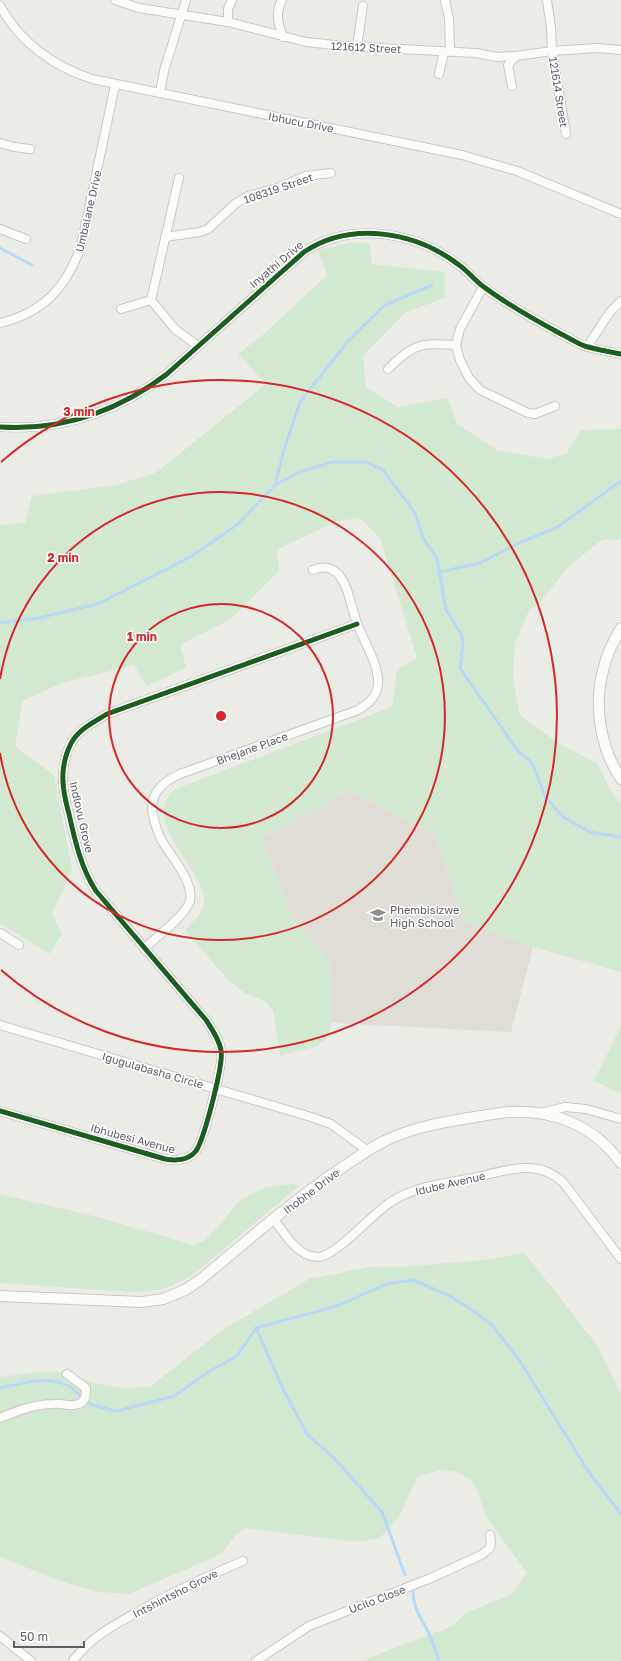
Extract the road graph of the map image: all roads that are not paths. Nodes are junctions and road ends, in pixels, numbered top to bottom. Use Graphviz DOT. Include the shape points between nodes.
graph roads {
  1 [pos="115,0"];
  2 [pos="186,0"];
  3 [pos="232,0"];
  4 [pos="282,0"];
  5 [pos="445,0"];
  6 [pos="547,0"];
  7 [pos="0,6"];
  8 [pos="363,6"];
  9 [pos="182,14"];
  10 [pos="228,22"];
  11 [pos="283,37"];
  12 [pos="357,46"];
  13 [pos="621,50"];
  14 [pos="552,51"];
  15 [pos="447,52"];
  16 [pos="516,56"];
  17 [pos="439,74"];
  18 [pos="115,85"];
  19 [pos="512,86"];
  20 [pos="160,93"];
  21 [pos="566,134"];
  22 [pos="0,143"];
  23 [pos="30,149"];
  24 [pos="331,172"];
  25 [pos="179,178"];
  26 [pos="621,214"];
  27 [pos="0,229"];
  28 [pos="165,236"];
  29 [pos="26,239"];
  30 [pos="483,287"];
  31 [pos="151,300"];
  32 [pos="621,302"];
  33 [pos="121,309"];
  34 [pos="0,323"];
  35 [pos="456,344"];
  36 [pos="198,346"];
  37 [pos="587,347"];
  38 [pos="621,354"];
  39 [pos="388,368"];
  40 [pos="555,406"];
  41 [pos="0,427"];
  42 [pos="313,570"];
  43 [pos="357,624"];
  44 [pos="621,628"];
  45 [pos="621,779"];
  46 [pos="0,933"];
  47 [pos="19,945"];
  48 [pos="144,949"];
  49 [pos="0,1025"];
  50 [pos="216,1088"];
  51 [pos="0,1111"];
  52 [pos="541,1113"];
  53 [pos="621,1119"];
  54 [pos="368,1151"];
  55 [pos="621,1162"];
  56 [pos="274,1219"];
  57 [pos="621,1259"];
  58 [pos="0,1296"];
  59 [pos="67,1374"];
  60 [pos="0,1418"];
  61 [pos="490,1535"];
  62 [pos="243,1561"];
  63 [pos="0,1636"];
  64 [pos="31,1661"];
  65 [pos="73,1661"];
  66 [pos="256,1661"];
  1 -- 9 [label="street, 121612 Street" via="139,8"];
  2 -- 9 [label="street"];
  3 -- 10 [label="street" via="228,9"];
  4 -- 11 [label="street" via="277,20"];
  5 -- 15 [label="street" via="450,19"];
  6 -- 14 [label="street, 121614 Street"];
  7 -- 18 [label="street, Ibhucu Drive" via="19,34 44,56 80,76"];
  8 -- 12 [label="street"];
  9 -- 10 [label="street, 121612 Street"];
  9 -- 20 [label="street" via="164,71"];
  10 -- 11 [label="street, 121612 Street"];
  11 -- 12 [label="street, 121612 Street" via="313,43"];
  12 -- 15 [label="street, 121612 Street"];
  13 -- 14 [label="street, 121612 Street" via="598,48"];
  14 -- 16 [label="street, 121612 Street"];
  14 -- 21 [label="street, 121614 Street"];
  15 -- 16 [label="street, 121612 Street" via="497,57"];
  15 -- 17 [label="street"];
  16 -- 19 [label="street" via="508,65"];
  18 -- 20 [label="street, Ibhucu Drive"];
  18 -- 34 [label="street, Umbalane Drive" via="81,246 71,270 56,293 46,301 21,316"];
  20 -- 26 [label="street, Ibhucu Drive" via="462,155 517,171"];
  22 -- 23 [label="street"];
  24 -- 28 [label="street, 108319 Street" via="306,176 278,188 248,196 235,204 208,229"];
  25 -- 28 [label="street"];
  27 -- 29 [label="street"];
  28 -- 31 [label="street"];
  30 -- 35 [label="street" via="460,329"];
  30 -- 36 [label="street, Inyathi Drive" via="459,265 434,249 413,240 386,234 336,237 316,244 304,252"];
  30 -- 37 [label="street, Inyathi Drive" via="539,322"];
  31 -- 33 [label="street"];
  31 -- 36 [label="street" via="175,330"];
  32 -- 37 [label="street"];
  35 -- 39 [label="street" via="434,343 415,346"];
  35 -- 40 [label="street" via="469,378 480,390 528,413 536,414"];
  36 -- 41 [label="street, Inyathi Drive" via="152,385 103,412 50,426"];
  37 -- 38 [label="street, Inyathi Drive"];
  42 -- 43 [label="street, Bhejane Place" via="327,567 339,575"];
  43 -- 48 [label="street, Bhejane Place" via="376,673 378,685 374,698 358,710 168,779 155,793 152,803 154,820 161,840 190,889 190,901 180,915"];
  43 -- 48 [label="street, Indlovu Grove" via="107,714 93,722 74,739 65,761 62,782 75,842 86,877"];
  44 -- 45 [label="street" via="603,668 599,704 608,754"];
  46 -- 47 [label="street"];
  48 -- 50 [label="street, Indlovu Grove" via="206,1020 216,1036 221,1050"];
  49 -- 50 [label="street, Igugulabasha Circle"];
  50 -- 51 [label="street, Ibhubesi Avenue" via="202,1139 195,1152 177,1161"];
  50 -- 54 [label="street, Igugulabasha Circle" via="331,1124"];
  52 -- 53 [label="street" via="565,1107 586,1109"];
  52 -- 54 [label="street, Ihobhe Drive" via="510,1112 431,1124 379,1144"];
  52 -- 55 [label="street, Ihobhe Drive" via="569,1120 585,1128 602,1141"];
  54 -- 56 [label="street, Ihobhe Drive" via="311,1189"];
  56 -- 57 [label="street, Idube Avenue" via="298,1249 312,1256 320,1256 338,1246 384,1206 408,1193 512,1169 528,1168 543,1170 563,1182"];
  56 -- 58 [label="street, Ihobhe Drive" via="200,1280 185,1290 163,1299 127,1302"];
  59 -- 60 [label="street" via="86,1388 83,1401 72,1405 41,1405"];
  61 -- 66 [label="street, Ucilo Close" via="490,1548 481,1555 431,1578 309,1626"];
  62 -- 65 [label="street, Intshintsho Grove" via="189,1584 127,1618 100,1634 85,1646"];
  63 -- 64 [label="street"];
}
